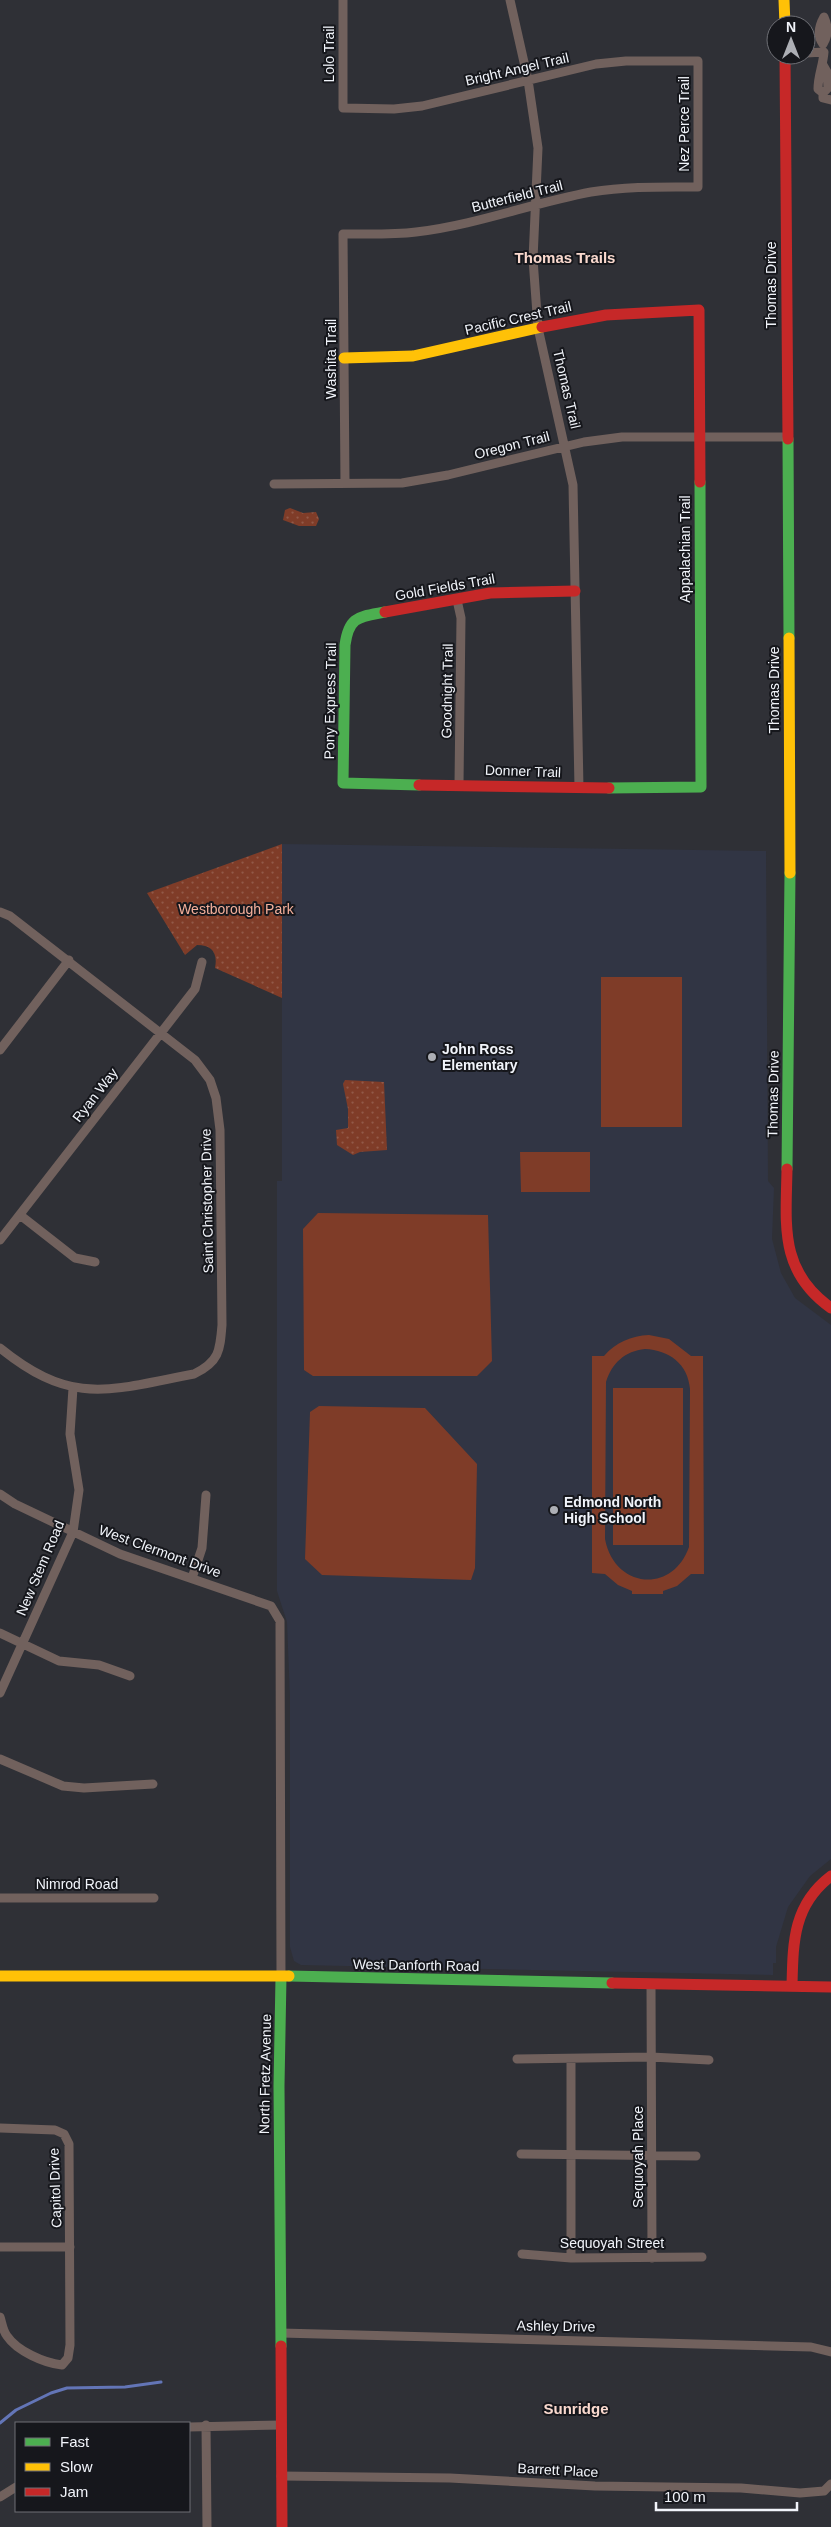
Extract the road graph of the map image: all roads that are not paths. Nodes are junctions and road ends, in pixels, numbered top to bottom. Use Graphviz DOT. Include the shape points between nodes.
graph roads {
  1 [pos="342,0"];
  2 [pos="510,0"];
  3 [pos="784,0"];
  4 [pos="785,15"];
  5 [pos="816,52"];
  6 [pos="698,61"];
  7 [pos="785,65"];
  8 [pos="528,80"];
  9 [pos="831,100"];
  10 [pos="343,108"];
  11 [pos="698,187"];
  12 [pos="537,204"];
  13 [pos="343,234"];
  14 [pos="699,310"];
  15 [pos="538,328"];
  16 [pos="344,358"];
  17 [pos="700,437"];
  18 [pos="787,437"];
  19 [pos="566,446"];
  20 [pos="345,483"];
  21 [pos="274,484"];
  22 [pos="576,591"];
  23 [pos="457,600"];
  24 [pos="351,621"];
  25 [pos="343,783"];
  26 [pos="459,784"];
  27 [pos="701,787"];
  28 [pos="579,788"];
  29 [pos="0,912"];
  30 [pos="69,960"];
  31 [pos="202,962"];
  32 [pos="162,1032"];
  33 [pos="0,1050"];
  34 [pos="20,1216"];
  35 [pos="0,1240"];
  36 [pos="95,1262"];
  37 [pos="831,1308"];
  38 [pos="0,1348"];
  39 [pos="73,1388"];
  40 [pos="0,1494"];
  41 [pos="206,1495"];
  42 [pos="74,1532"];
  43 [pos="192,1578"];
  44 [pos="280,1621"];
  45 [pos="0,1633"];
  46 [pos="22,1644"];
  47 [pos="130,1676"];
  48 [pos="0,1693"];
  49 [pos="0,1759"];
  50 [pos="153,1784"];
  51 [pos="831,1876"];
  52 [pos="0,1898"];
  53 [pos="154,1898"];
  54 [pos="0,1976"];
  55 [pos="281,1977"];
  56 [pos="651,1984"];
  57 [pos="792,1986"];
  58 [pos="831,1986"];
  59 [pos="651,2057"];
  60 [pos="517,2058"];
  61 [pos="571,2058"];
  62 [pos="709,2060"];
  63 [pos="0,2128"];
  64 [pos="521,2154"];
  65 [pos="571,2155"];
  66 [pos="653,2156"];
  67 [pos="696,2156"];
  68 [pos="0,2247"];
  69 [pos="70,2247"];
  70 [pos="522,2254"];
  71 [pos="702,2257"];
  72 [pos="571,2258"];
  73 [pos="652,2258"];
  74 [pos="0,2317"];
  75 [pos="281,2334"];
  76 [pos="831,2352"];
  77 [pos="206,2425"];
  78 [pos="281,2426"];
  79 [pos="190,2428"];
  80 [pos="281,2476"];
  81 [pos="831,2484"];
  82 [pos="15,2488"];
  83 [pos="0,2497"];
  84 [pos="207,2527"];
  85 [pos="282,2527"];
  1 -- 10 [label="street, Lolo Trail"];
  2 -- 8 [label="street, Thomas Trail"];
  3 -- 4 [label="street"];
  5 -- 9 [label="street" via="824,52 823,65 818,73 818,89 823,98"];
  6 -- 8 [label="street, Bright Angel Trail" via="611,62"];
  6 -- 11 [label="street, Nez Perce Trail"];
  7 -- 18 [label="street, Thomas Drive"];
  8 -- 10 [label="street, Bright Angel Trail" via="422,106"];
  8 -- 12 [label="street, Thomas Trail" via="538,148"];
  11 -- 12 [label="street, Butterfield Trail" via="628,188"];
  12 -- 13 [label="street, Butterfield Trail" via="496,216 415,232"];
  12 -- 15 [label="street, Thomas Trail" via="533,259"];
  13 -- 16 [label="street, Washita Trail"];
  14 -- 15 [label="street, Pacific Crest Trail" via="606,315"];
  14 -- 17 [label="street, Appalachian Trail"];
  15 -- 16 [label="street, Pacific Crest Trail" via="413,356"];
  15 -- 19 [label="street, Thomas Trail"];
  16 -- 20 [label="street, Washita Trail"];
  17 -- 18 [label="street, Oregon Trail"];
  17 -- 19 [label="street, Oregon Trail" via="622,437"];
  17 -- 27 [label="street, Appalachian Trail"];
  18 -- 37 [label="street, Thomas Drive" via="791,959 786,1238 791,1262 802,1282"];
  19 -- 20 [label="street, Oregon Trail" via="423,480"];
  19 -- 22 [label="street, Thomas Trail" via="575,514"];
  20 -- 21 [label="street, Oregon Trail"];
  22 -- 23 [label="street, Gold Fields Trail" via="490,593"];
  22 -- 28 [label="street, Thomas Trail"];
  23 -- 24 [label="street, Gold Fields Trail"];
  23 -- 26 [label="street, Goodnight Trail" via="461,618"];
  24 -- 25 [label="street, Pony Express Trail" via="345,645"];
  25 -- 26 [label="street, Donner Trail"];
  26 -- 28 [label="street, Donner Trail"];
  27 -- 28 [label="street, Donner Trail"];
  29 -- 30 [label="street, Saint Christopher Drive"];
  30 -- 32 [label="street, Saint Christopher Drive"];
  30 -- 33 [label="street"];
  31 -- 32 [label="street, Ryan Way" via="195,988"];
  32 -- 34 [label="street, Ryan Way"];
  32 -- 39 [label="street, Saint Christopher Drive" via="195,1060 210,1080 216,1098 220,1130 220,1350 205,1369 194,1374 99,1390"];
  34 -- 35 [label="street, Ryan Way"];
  34 -- 36 [label="street" via="75,1258"];
  38 -- 39 [label="street" via="35,1374"];
  39 -- 42 [label="street, New Stem Road" via="70,1434 79,1490"];
  40 -- 42 [label="street, West Clermont Drive"];
  41 -- 43 [label="street" via="202,1548"];
  42 -- 43 [label="street, West Clermont Drive" via="120,1554"];
  42 -- 46 [label="street, New Stem Road"];
  43 -- 44 [label="street, West Clermont Drive" via="271,1606"];
  44 -- 55 [label="street, North Fretz Avenue"];
  45 -- 46 [label="street"];
  46 -- 47 [label="street" via="59,1661 99,1665"];
  46 -- 48 [label="street, New Stem Road"];
  49 -- 50 [label="street" via="63,1786"];
  51 -- 57 [label="street" via="816,1889 798,1921 792,1943"];
  52 -- 53 [label="street, Nimrod Road"];
  54 -- 55 [label="street, West Danforth Road"];
  55 -- 56 [label="street, West Danforth Road"];
  55 -- 75 [label="street, North Fretz Avenue"];
  56 -- 57 [label="street, West Danforth Road"];
  56 -- 59 [label="street, Sequoyah Place"];
  57 -- 58 [label="street, West Danforth Road"];
  59 -- 61 [label="street"];
  59 -- 62 [label="street"];
  59 -- 66 [label="street, Sequoyah Place"];
  60 -- 61 [label="street"];
  61 -- 65 [label="street"];
  63 -- 69 [label="street, Capitol Drive" via="55,2130 64,2134 69,2144"];
  64 -- 65 [label="street"];
  65 -- 66 [label="street"];
  65 -- 72 [label="street"];
  66 -- 67 [label="street"];
  66 -- 73 [label="street, Sequoyah Place"];
  68 -- 69 [label="street"];
  69 -- 74 [label="street" via="70,2345 68,2358 62,2365 52,2364 15,2345 6,2334"];
  70 -- 72 [label="street, Sequoyah Street"];
  71 -- 73 [label="street, Sequoyah Street"];
  72 -- 73 [label="street, Sequoyah Street"];
  75 -- 76 [label="street, Ashley Drive" via="811,2347"];
  75 -- 78 [label="street, North Fretz Avenue"];
  77 -- 78 [label="street"];
  77 -- 79 [label="street"];
  77 -- 84 [label="street"];
  78 -- 80 [label="street, North Fretz Avenue"];
  80 -- 81 [label="street, Barrett Place" via="450,2478 800,2493 824,2491"];
  80 -- 85 [label="street, North Fretz Avenue"];
  82 -- 83 [label="street"];
}
